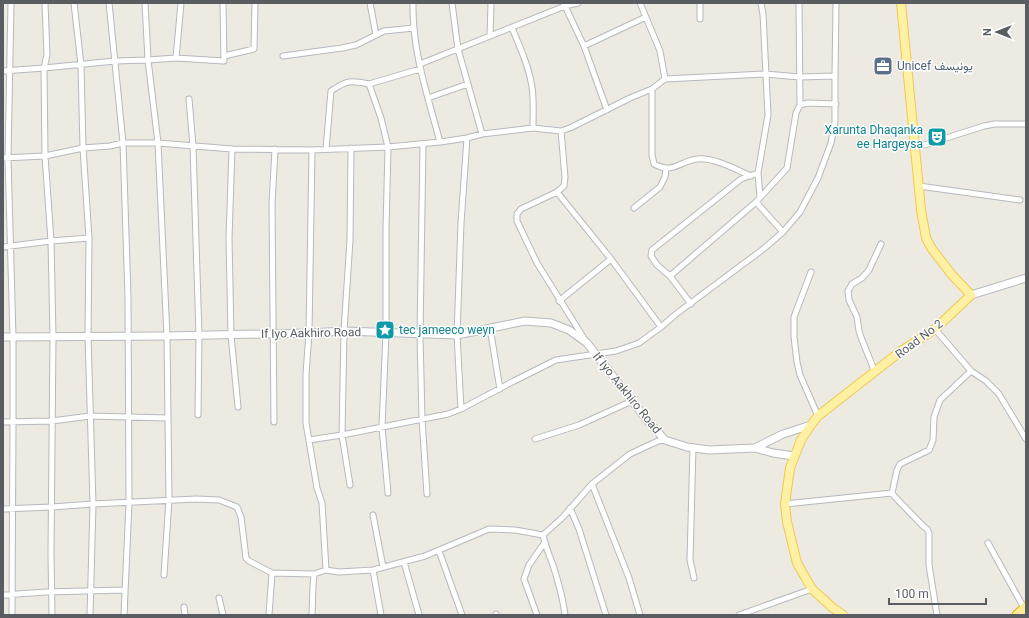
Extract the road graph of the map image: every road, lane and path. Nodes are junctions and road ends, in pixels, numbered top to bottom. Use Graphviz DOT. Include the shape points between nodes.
graph roads {
  1 [pos="11,3"];
  2 [pos="45,3"];
  3 [pos="74,3"];
  4 [pos="109,3"];
  5 [pos="145,3"];
  6 [pos="180,3"];
  7 [pos="223,3"];
  8 [pos="255,3"];
  9 [pos="370,3"];
  10 [pos="413,3"];
  11 [pos="452,3"];
  12 [pos="491,3"];
  13 [pos="578,3"];
  14 [pos="640,3"];
  15 [pos="700,3"];
  16 [pos="761,3"];
  17 [pos="799,3"];
  18 [pos="836,3"];
  19 [pos="901,3"];
  20 [pos="564,5"];
  21 [pos="646,17"];
  22 [pos="700,20"];
  23 [pos="414,28"];
  24 [pos="512,28"];
  25 [pos="376,35"];
  26 [pos="490,36"];
  27 [pos="584,46"];
  28 [pos="458,49"];
  29 [pos="224,56"];
  30 [pos="283,56"];
  31 [pos="176,58"];
  32 [pos="148,60"];
  33 [pos="114,61"];
  34 [pos="81,65"];
  35 [pos="420,66"];
  36 [pos="44,68"];
  37 [pos="10,70"];
  38 [pos="3,71"];
  39 [pos="766,74"];
  40 [pos="835,76"];
  41 [pos="799,77"];
  42 [pos="665,79"];
  43 [pos="369,84"];
  44 [pos="468,84"];
  45 [pos="652,89"];
  46 [pos="428,98"];
  47 [pos="189,99"];
  48 [pos="836,104"];
  49 [pos="800,105"];
  50 [pos="607,110"];
  51 [pos="1026,124"];
  52 [pos="533,128"];
  53 [pos="561,131"];
  54 [pos="482,134"];
  55 [pos="467,138"];
  56 [pos="440,142"];
  57 [pos="123,143"];
  58 [pos="158,143"];
  59 [pos="423,144"];
  60 [pos="193,146"];
  61 [pos="388,147"];
  62 [pos="83,148"];
  63 [pos="351,148"];
  64 [pos="915,148"];
  65 [pos="232,149"];
  66 [pos="275,149"];
  67 [pos="326,149"];
  68 [pos="312,150"];
  69 [pos="45,156"];
  70 [pos="5,158"];
  71 [pos="666,168"];
  72 [pos="758,173"];
  73 [pos="751,176"];
  74 [pos="919,186"];
  75 [pos="557,192"];
  76 [pos="760,197"];
  77 [pos="1020,200"];
  78 [pos="756,202"];
  79 [pos="634,208"];
  80 [pos="783,232"];
  81 [pos="89,238"];
  82 [pos="51,241"];
  83 [pos="881,244"];
  84 [pos="3,247"];
  85 [pos="10,247"];
  86 [pos="612,259"];
  87 [pos="811,272"];
  88 [pos="670,276"];
  89 [pos="1026,278"];
  90 [pos="971,295"];
  91 [pos="559,301"];
  92 [pos="690,304"];
  93 [pos="661,327"];
  94 [pos="490,328"];
  95 [pos="935,329"];
  96 [pos="344,331"];
  97 [pos="309,333"];
  98 [pos="386,333"];
  99 [pos="272,334"];
  100 [pos="420,334"];
  101 [pos="199,335"];
  102 [pos="231,335"];
  103 [pos="457,335"];
  104 [pos="53,336"];
  105 [pos="88,336"];
  106 [pos="129,336"];
  107 [pos="167,336"];
  108 [pos="3,337"];
  109 [pos="13,337"];
  110 [pos="587,343"];
  111 [pos="596,354"];
  112 [pos="971,371"];
  113 [pos="875,372"];
  114 [pos="500,389"];
  115 [pos="632,401"];
  116 [pos="238,407"];
  117 [pos="461,409"];
  118 [pos="198,415"];
  119 [pos="90,416"];
  120 [pos="818,416"];
  121 [pos="129,417"];
  122 [pos="168,418"];
  123 [pos="422,419"];
  124 [pos="52,421"];
  125 [pos="3,422"];
  126 [pos="13,422"];
  127 [pos="274,422"];
  128 [pos="811,425"];
  129 [pos="382,427"];
  130 [pos="342,435"];
  131 [pos="535,439"];
  132 [pos="1026,439"];
  133 [pos="309,440"];
  134 [pos="665,440"];
  135 [pos="693,448"];
  136 [pos="755,448"];
  137 [pos="794,456"];
  138 [pos="592,484"];
  139 [pos="350,485"];
  140 [pos="892,492"];
  141 [pos="388,493"];
  142 [pos="427,494"];
  143 [pos="169,500"];
  144 [pos="129,503"];
  145 [pos="93,504"];
  146 [pos="785,504"];
  147 [pos="52,507"];
  148 [pos="3,508"];
  149 [pos="13,508"];
  150 [pos="570,508"];
  151 [pos="373,515"];
  152 [pos="543,535"];
  153 [pos="545,542"];
  154 [pos="988,543"];
  155 [pos="438,551"];
  156 [pos="404,562"];
  157 [pos="384,567"];
  158 [pos="326,570"];
  159 [pos="373,570"];
  160 [pos="272,573"];
  161 [pos="314,574"];
  162 [pos="164,575"];
  163 [pos="694,578"];
  164 [pos="812,589"];
  165 [pos="90,590"];
  166 [pos="125,590"];
  167 [pos="52,591"];
  168 [pos="3,595"];
  169 [pos="12,595"];
  170 [pos="219,598"];
  171 [pos="184,607"];
  172 [pos="1025,608"];
  173 [pos="12,615"];
  174 [pos="52,615"];
  175 [pos="90,615"];
  176 [pos="124,615"];
  177 [pos="185,615"];
  178 [pos="223,615"];
  179 [pos="269,615"];
  180 [pos="312,615"];
  181 [pos="381,615"];
  182 [pos="419,615"];
  183 [pos="462,615"];
  184 [pos="537,615"];
  185 [pos="565,615"];
  186 [pos="606,615"];
  187 [pos="640,615"];
  188 [pos="739,615"];
  189 [pos="843,615"];
  190 [pos="937,615"];
  191 [pos="1017,615"];
  1 -- 37 [label="street"];
  2 -- 36 [label="street" via="47,55"];
  3 -- 34 [label="street"];
  4 -- 33 [label="street"];
  5 -- 32 [label="street"];
  6 -- 31 [label="street"];
  7 -- 29 [label="street"];
  8 -- 29 [label="street" via="254,49"];
  9 -- 25 [label="street"];
  10 -- 23 [label="street"];
  11 -- 28 [label="street"];
  12 -- 26 [label="street"];
  13 -- 20 [label="street"];
  14 -- 21 [label="street"];
  15 -- 22 [label="street"];
  16 -- 39 [label="street"];
  17 -- 41 [label="street"];
  18 -- 40 [label="street"];
  19 -- 64 [label="main road"];
  20 -- 24 [label="street"];
  20 -- 27 [label="street"];
  21 -- 27 [label="street"];
  21 -- 42 [label="street" via="660,51"];
  23 -- 25 [label="street" via="384,31"];
  23 -- 35 [label="street"];
  24 -- 26 [label="street"];
  24 -- 52 [label="street" via="532,86"];
  25 -- 30 [label="street" via="356,45"];
  26 -- 28 [label="street"];
  27 -- 50 [label="street"];
  28 -- 35 [label="street"];
  28 -- 44 [label="street"];
  29 -- 31 [label="street" via="224,61"];
  31 -- 32 [label="street"];
  32 -- 33 [label="street"];
  32 -- 58 [label="street"];
  33 -- 34 [label="street"];
  33 -- 57 [label="street"];
  34 -- 36 [label="street"];
  34 -- 62 [label="street"];
  35 -- 43 [label="street"];
  35 -- 46 [label="street"];
  36 -- 37 [label="street"];
  36 -- 69 [label="street"];
  37 -- 38 [label="street"];
  37 -- 70 [label="street"];
  39 -- 41 [label="street"];
  39 -- 42 [label="street"];
  39 -- 72 [label="street" via="768,115"];
  40 -- 41 [label="street"];
  40 -- 48 [label="street"];
  41 -- 49 [label="street"];
  42 -- 45 [label="street"];
  43 -- 61 [label="street"];
  43 -- 67 [label="street" via="354,80 342,83 331,91"];
  44 -- 46 [label="street"];
  44 -- 54 [label="street"];
  45 -- 50 [label="street"];
  45 -- 71 [label="street" via="652,155 654,164"];
  46 -- 56 [label="street"];
  47 -- 60 [label="street"];
  48 -- 49 [label="street"];
  48 -- 80 [label="street" via="831,143 818,178 800,212"];
  49 -- 76 [label="street" via="796,113 787,168"];
  50 -- 53 [label="street"];
  51 -- 64 [label="street" via="984,126"];
  52 -- 53 [label="street"];
  52 -- 54 [label="street"];
  53 -- 75 [label="street" via="565,177 564,186"];
  54 -- 55 [label="street"];
  55 -- 56 [label="street"];
  55 -- 103 [label="street"];
  56 -- 59 [label="street"];
  57 -- 58 [label="street"];
  57 -- 62 [label="street"];
  57 -- 106 [label="street"];
  58 -- 60 [label="street"];
  58 -- 107 [label="street"];
  59 -- 61 [label="street"];
  59 -- 100 [label="street"];
  60 -- 65 [label="street"];
  60 -- 101 [label="street"];
  61 -- 63 [label="street"];
  61 -- 98 [label="street"];
  62 -- 69 [label="street"];
  62 -- 81 [label="street"];
  63 -- 67 [label="street"];
  63 -- 96 [label="street" via="350,240"];
  64 -- 74 [label="main road"];
  65 -- 66 [label="street"];
  65 -- 102 [label="street" via="229,238"];
  66 -- 68 [label="street"];
  66 -- 99 [label="street" via="272,204"];
  67 -- 68 [label="street"];
  68 -- 97 [label="street"];
  69 -- 70 [label="street"];
  69 -- 82 [label="street"];
  70 -- 85 [label="street"];
  71 -- 73 [label="street" via="697,159 713,160"];
  71 -- 79 [label="street" via="660,187"];
  72 -- 73 [label="street"];
  72 -- 76 [label="street"];
  73 -- 88 [label="street" via="741,179 652,250 650,256 657,266"];
  74 -- 77 [label="street"];
  74 -- 90 [label="main road" via="926,238 952,275"];
  75 -- 86 [label="street"];
  75 -- 91 [label="street" via="521,208 517,220 537,263"];
  76 -- 78 [label="street"];
  78 -- 80 [label="street"];
  78 -- 88 [label="street"];
  80 -- 92 [label="street"];
  81 -- 82 [label="street"];
  81 -- 105 [label="street"];
  82 -- 85 [label="street"];
  82 -- 104 [label="street"];
  83 -- 113 [label="street" via="869,270 852,284 848,291 848,300 857,317 859,331"];
  84 -- 85 [label="street"];
  85 -- 109 [label="street"];
  86 -- 91 [label="street"];
  86 -- 93 [label="street"];
  87 -- 120 [label="street" via="794,317 794,337 800,375"];
  88 -- 92 [label="street"];
  89 -- 90 [label="street"];
  90 -- 95 [label="main road, Road No 2"];
  91 -- 110 [label="street"];
  92 -- 93 [label="street"];
  93 -- 111 [label="street" via="639,343 616,351"];
  94 -- 103 [label="street, If Iyo Aakhiro Road"];
  94 -- 110 [label="street, If Iyo Aakhiro Road" via="525,321 551,323 569,330"];
  94 -- 114 [label="street"];
  95 -- 112 [label="street"];
  95 -- 113 [label="main road, Road No 2"];
  96 -- 97 [label="street, If Iyo Aakhiro Road"];
  96 -- 98 [label="street, If Iyo Aakhiro Road"];
  96 -- 130 [label="street"];
  97 -- 99 [label="street, If Iyo Aakhiro Road"];
  97 -- 133 [label="street" via="306,423"];
  98 -- 100 [label="street, If Iyo Aakhiro Road"];
  98 -- 129 [label="street"];
  99 -- 102 [label="street, If Iyo Aakhiro Road"];
  99 -- 127 [label="street"];
  100 -- 103 [label="street, If Iyo Aakhiro Road"];
  100 -- 123 [label="street"];
  101 -- 102 [label="street, If Iyo Aakhiro Road"];
  101 -- 107 [label="street, If Iyo Aakhiro Road"];
  101 -- 118 [label="street"];
  102 -- 116 [label="street"];
  103 -- 117 [label="street"];
  104 -- 105 [label="street, If Iyo Aakhiro Road"];
  104 -- 109 [label="street, If Iyo Aakhiro Road"];
  104 -- 124 [label="street"];
  105 -- 106 [label="street, If Iyo Aakhiro Road"];
  105 -- 119 [label="street"];
  106 -- 107 [label="street, If Iyo Aakhiro Road"];
  106 -- 121 [label="street"];
  107 -- 122 [label="street"];
  108 -- 109 [label="street, If Iyo Aakhiro Road"];
  109 -- 126 [label="street"];
  110 -- 111 [label="street, If Iyo Aakhiro Road"];
  111 -- 114 [label="street" via="556,360"];
  111 -- 115 [label="street, If Iyo Aakhiro Road"];
  112 -- 132 [label="street" via="999,394"];
  112 -- 140 [label="street" via="940,400 934,417 933,440 929,450 900,464"];
  113 -- 120 [label="main road, Road No 2"];
  114 -- 117 [label="street"];
  115 -- 131 [label="street" via="579,425"];
  115 -- 134 [label="street, If Iyo Aakhiro Road"];
  117 -- 123 [label="street"];
  119 -- 121 [label="street"];
  119 -- 124 [label="street"];
  119 -- 145 [label="street"];
  120 -- 128 [label="main road, Road No 2"];
  121 -- 122 [label="street"];
  121 -- 144 [label="street"];
  122 -- 143 [label="street"];
  123 -- 129 [label="street"];
  123 -- 142 [label="street"];
  124 -- 126 [label="street"];
  124 -- 147 [label="street"];
  125 -- 126 [label="street"];
  126 -- 149 [label="street"];
  128 -- 136 [label="street" via="783,434"];
  128 -- 137 [label="main road, Road No 2"];
  129 -- 130 [label="street"];
  129 -- 141 [label="street"];
  130 -- 133 [label="street"];
  130 -- 139 [label="street"];
  133 -- 158 [label="street" via="322,503"];
  134 -- 135 [label="street, If Iyo Aakhiro Road"];
  134 -- 138 [label="street" via="630,454"];
  135 -- 136 [label="street, If Iyo Aakhiro Road"];
  135 -- 163 [label="street" via="690,560"];
  136 -- 137 [label="street" via="773,454"];
  137 -- 146 [label="main road, Road No 2"];
  138 -- 150 [label="street"];
  138 -- 187 [label="street" via="629,578"];
  140 -- 146 [label="street"];
  140 -- 190 [label="street" via="927,529 929,565"];
  143 -- 144 [label="street"];
  143 -- 160 [label="street" via="219,500 237,507 241,517 246,558"];
  143 -- 162 [label="street"];
  144 -- 145 [label="street"];
  144 -- 166 [label="street"];
  145 -- 147 [label="street"];
  145 -- 165 [label="street"];
  146 -- 164 [label="main road, Road No 2" via="798,563"];
  147 -- 149 [label="street"];
  147 -- 167 [label="street"];
  148 -- 149 [label="street"];
  149 -- 169 [label="street"];
  150 -- 152 [label="street"];
  150 -- 186 [label="street"];
  151 -- 157 [label="street"];
  152 -- 153 [label="street"];
  152 -- 155 [label="street" via="515,530 489,530"];
  153 -- 184 [label="street" via="529,565 524,579"];
  153 -- 185 [label="street"];
  154 -- 172 [label="street"];
  155 -- 156 [label="street"];
  155 -- 183 [label="street"];
  156 -- 157 [label="street"];
  156 -- 182 [label="street"];
  157 -- 159 [label="street"];
  158 -- 159 [label="street"];
  158 -- 161 [label="street"];
  159 -- 181 [label="street"];
  160 -- 161 [label="street"];
  160 -- 179 [label="street"];
  161 -- 180 [label="street"];
  164 -- 188 [label="street"];
  164 -- 189 [label="main road, Road No 2"];
  165 -- 166 [label="street"];
  165 -- 167 [label="street"];
  165 -- 175 [label="street"];
  166 -- 176 [label="street"];
  167 -- 169 [label="street"];
  167 -- 174 [label="street"];
  168 -- 169 [label="street"];
  169 -- 173 [label="street"];
  170 -- 178 [label="street"];
  171 -- 177 [label="street"];
  172 -- 191 [label="highway"];
}
